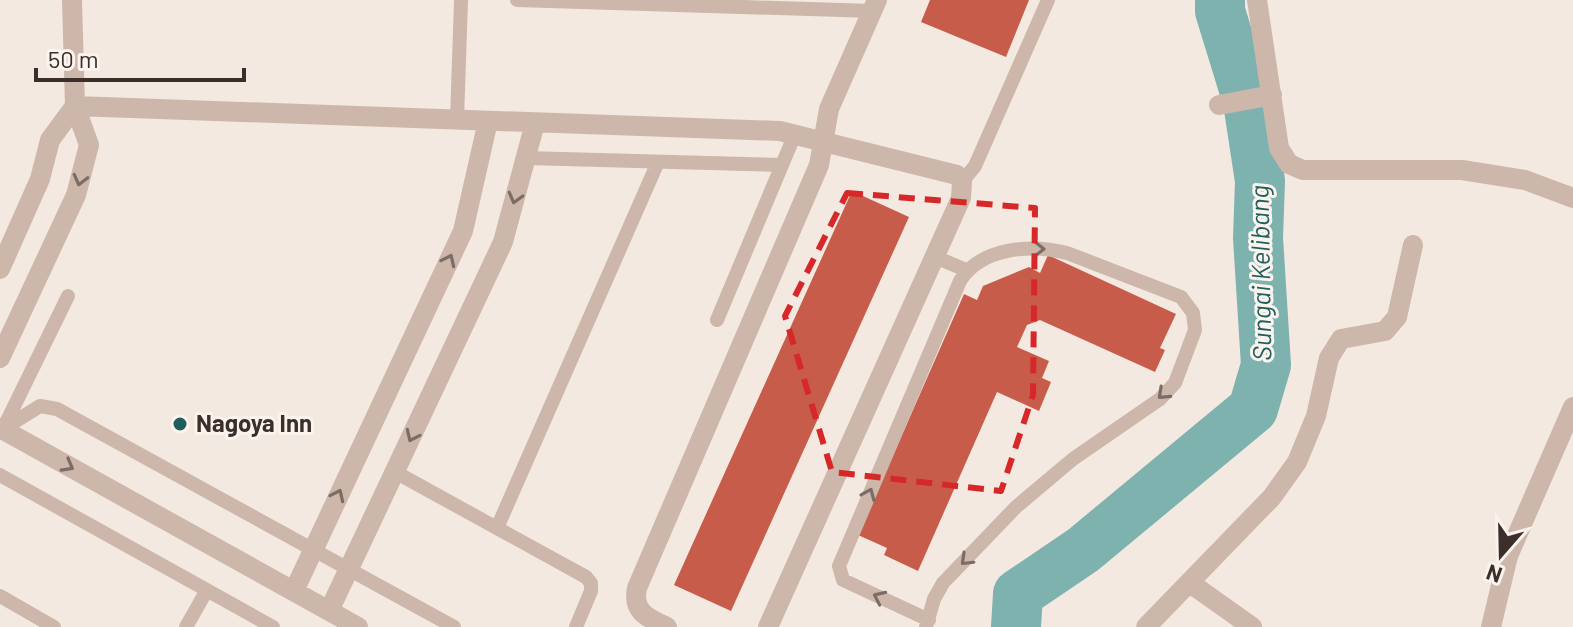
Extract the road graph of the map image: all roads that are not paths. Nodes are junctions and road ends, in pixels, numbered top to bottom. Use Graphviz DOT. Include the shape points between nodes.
graph roads {
  1 [pos="72,0"];
  2 [pos="461,0"];
  3 [pos="517,0"];
  4 [pos="1048,0"];
  5 [pos="1257,0"];
  6 [pos="875,6"];
  7 [pos="1272,95"];
  8 [pos="1219,105"];
  9 [pos="75,106"];
  10 [pos="457,120"];
  11 [pos="488,121"];
  12 [pos="535,123"];
  13 [pos="795,134"];
  14 [pos="824,140"];
  15 [pos="526,158"];
  16 [pos="658,162"];
  17 [pos="782,165"];
  18 [pos="962,182"];
  19 [pos="1573,198"];
  20 [pos="1413,245"];
  21 [pos="935,257"];
  22 [pos="0,269"];
  23 [pos="966,270"];
  24 [pos="68,296"];
  25 [pos="717,320"];
  26 [pos="0,358"];
  27 [pos="1573,407"];
  28 [pos="1,428"];
  29 [pos="395,472"];
  30 [pos="0,475"];
  31 [pos="497,528"];
  32 [pos="314,548"];
  33 [pos="350,568"];
  34 [pos="1190,583"];
  35 [pos="207,590"];
  36 [pos="294,591"];
  37 [pos="0,596"];
  38 [pos="329,611"];
  39 [pos="927,623"];
  40 [pos="54,627"];
  41 [pos="186,627"];
  42 [pos="273,627"];
  43 [pos="358,627"];
  44 [pos="454,627"];
  45 [pos="576,627"];
  46 [pos="667,627"];
  47 [pos="768,627"];
  48 [pos="1146,627"];
  49 [pos="1252,627"];
  50 [pos="1491,627"];
  1 -- 9 [label="street"];
  2 -- 10 [label="lane"];
  3 -- 6 [label="lane"];
  4 -- 18 [label="lane" via="975,166"];
  5 -- 7 [label="street"];
  6 -- 14 [label="street" via="829,109"];
  7 -- 8 [label="street"];
  7 -- 19 [label="street" via="1279,148 1289,164 1303,170 1462,170 1525,180"];
  9 -- 10 [label="street"];
  9 -- 22 [label="street" via="50,140 40,179"];
  9 -- 26 [label="street, one-way" via="89,145 76,195"];
  10 -- 11 [label="street"];
  11 -- 12 [label="street"];
  32 -- 11 [label="street, one-way" via="463,231"];
  12 -- 13 [label="street"];
  12 -- 15 [label="street"];
  13 -- 14 [label="street"];
  13 -- 17 [label="lane"];
  14 -- 18 [label="street" via="948,171"];
  14 -- 46 [label="street" via="819,165 637,588 637,607"];
  15 -- 16 [label="lane"];
  15 -- 29 [label="street, one-way" via="503,242"];
  16 -- 17 [label="lane"];
  16 -- 31 [label="lane"];
  17 -- 25 [label="lane"];
  18 -- 21 [label="street" via="961,198"];
  20 -- 34 [label="street" via="1397,317 1385,331 1341,339 1329,358 1316,416 1297,462 1272,497"];
  21 -- 23 [label="lane"];
  21 -- 47 [label="street"];
  39 -- 23 [label="lane, one-way" via="843,580 839,566"];
  23 -- 39 [label="lane, one-way" via="1013,249 1067,253 1181,297 1193,313 1195,330 1175,383 1016,507 943,583"];
  24 -- 28 [label="lane"];
  27 -- 50 [label="street" via="1508,556"];
  28 -- 32 [label="lane" via="40,406 57,409"];
  28 -- 36 [label="street, one-way"];
  29 -- 31 [label="lane"];
  29 -- 33 [label="street"];
  30 -- 35 [label="lane"];
  31 -- 45 [label="lane" via="591,583"];
  32 -- 33 [label="lane"];
  32 -- 36 [label="street"];
  33 -- 38 [label="street"];
  33 -- 44 [label="lane"];
  34 -- 48 [label="street"];
  34 -- 49 [label="street"];
  35 -- 41 [label="lane"];
  35 -- 42 [label="lane"];
  36 -- 38 [label="street"];
  37 -- 40 [label="lane"];
  38 -- 43 [label="street"];
}
